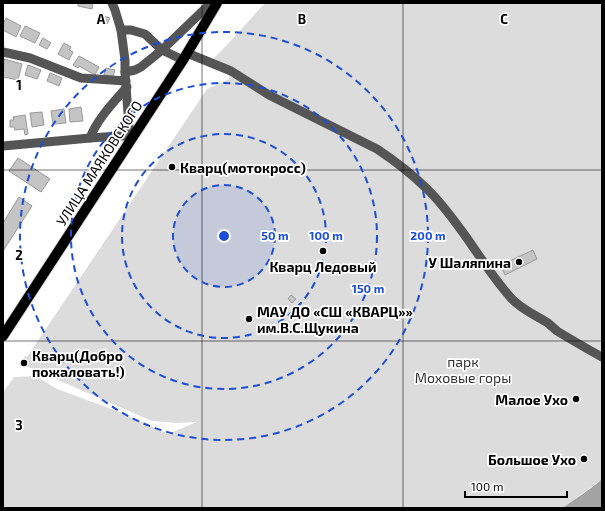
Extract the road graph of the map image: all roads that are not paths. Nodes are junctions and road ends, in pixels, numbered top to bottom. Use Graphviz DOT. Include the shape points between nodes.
graph roads {
  1 [pos="112,3"];
  2 [pos="211,3"];
  3 [pos="217,3"];
  4 [pos="121,30"];
  5 [pos="162,50"];
  6 [pos="3,52"];
  7 [pos="185,57"];
  8 [pos="126,80"];
  9 [pos="133,136"];
  10 [pos="90,138"];
  11 [pos="3,146"];
  12 [pos="3,335"];
  13 [pos="602,357"];
  1 -- 4 [label="street"];
  2 -- 5 [label="street"];
  3 -- 7 [label="main road, УЛИЦА МАЯКОВСКОГО"];
  4 -- 5 [label="street" via="145,34"];
  4 -- 8 [label="street"];
  5 -- 7 [label="street"];
  5 -- 8 [label="street"];
  6 -- 8 [label="street" via="30,58 82,78"];
  7 -- 9 [label="main road, УЛИЦА МАЯКОВСКОГО"];
  7 -- 13 [label="street" via="231,71 269,95 377,149 393,160 439,202 511,298 556,330"];
  8 -- 9 [label="street"];
  8 -- 10 [label="street"];
  9 -- 10 [label="street"];
  9 -- 12 [label="main road, УЛИЦА МАЯКОВСКОГО"];
  10 -- 11 [label="street"];
}
